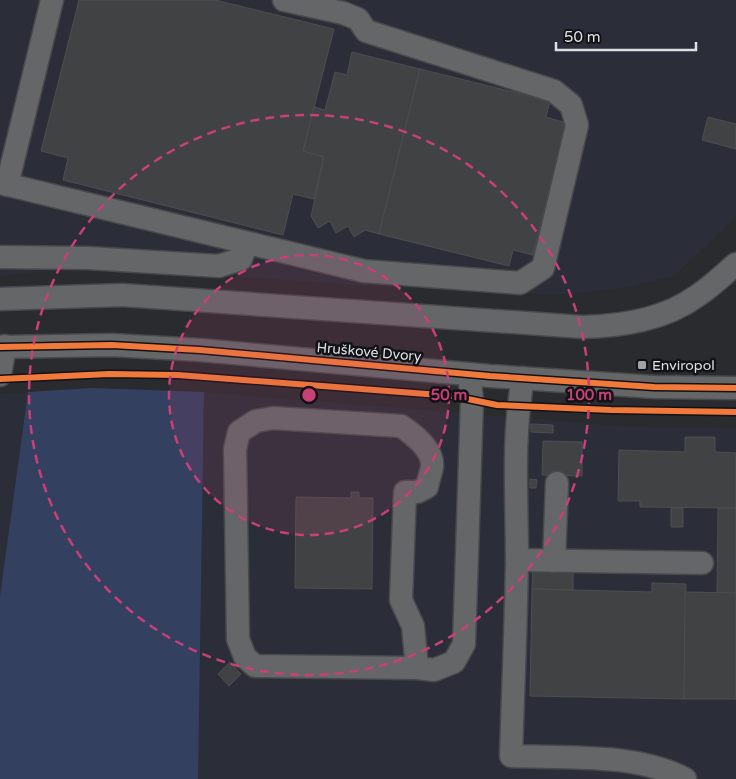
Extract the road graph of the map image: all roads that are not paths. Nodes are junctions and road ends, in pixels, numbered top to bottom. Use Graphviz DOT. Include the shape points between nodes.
graph roads {
  1 [pos="52,0"];
  2 [pos="284,0"];
  3 [pos="3,184"];
  4 [pos="247,243"];
  5 [pos="0,257"];
  6 [pos="736,264"];
  7 [pos="0,299"];
  8 [pos="2,347"];
  9 [pos="469,374"];
  10 [pos="0,375"];
  11 [pos="524,378"];
  12 [pos="736,388"];
  13 [pos="557,483"];
  14 [pos="517,560"];
  15 [pos="554,561"];
  16 [pos="702,563"];
  17 [pos="417,668"];
  18 [pos="685,779"];
  1 -- 3 [label="street"];
  2 -- 4 [label="street" via="343,13 358,19 366,31 554,91 571,105 577,125 544,268 520,283 364,271"];
  3 -- 4 [label="street"];
  4 -- 5 [label="street" via="241,259 219,266 88,258"];
  6 -- 7 [label="street" via="697,296 669,312 611,326 583,327 122,295"];
  8 -- 9 [label="street, Hruškové Dvory" via="112,345 200,350"];
  8 -- 10 [label="street"];
  9 -- 11 [label="street, Hruškové Dvory"];
  9 -- 17 [label="street" via="472,400 464,644 454,662 434,670"];
  11 -- 12 [label="street, Hruškové Dvory" via="654,387"];
  11 -- 14 [label="street" via="515,448"];
  13 -- 15 [label="street"];
  14 -- 15 [label="street"];
  14 -- 18 [label="street" via="511,756 618,760 671,771"];
  15 -- 16 [label="street"];
  17 -- 17 [label="street" via="255,666 244,657 238,639 235,449 239,432 256,421 273,418 401,426 422,443 433,465 427,487 417,492 405,492 400,600 413,626"];
}
